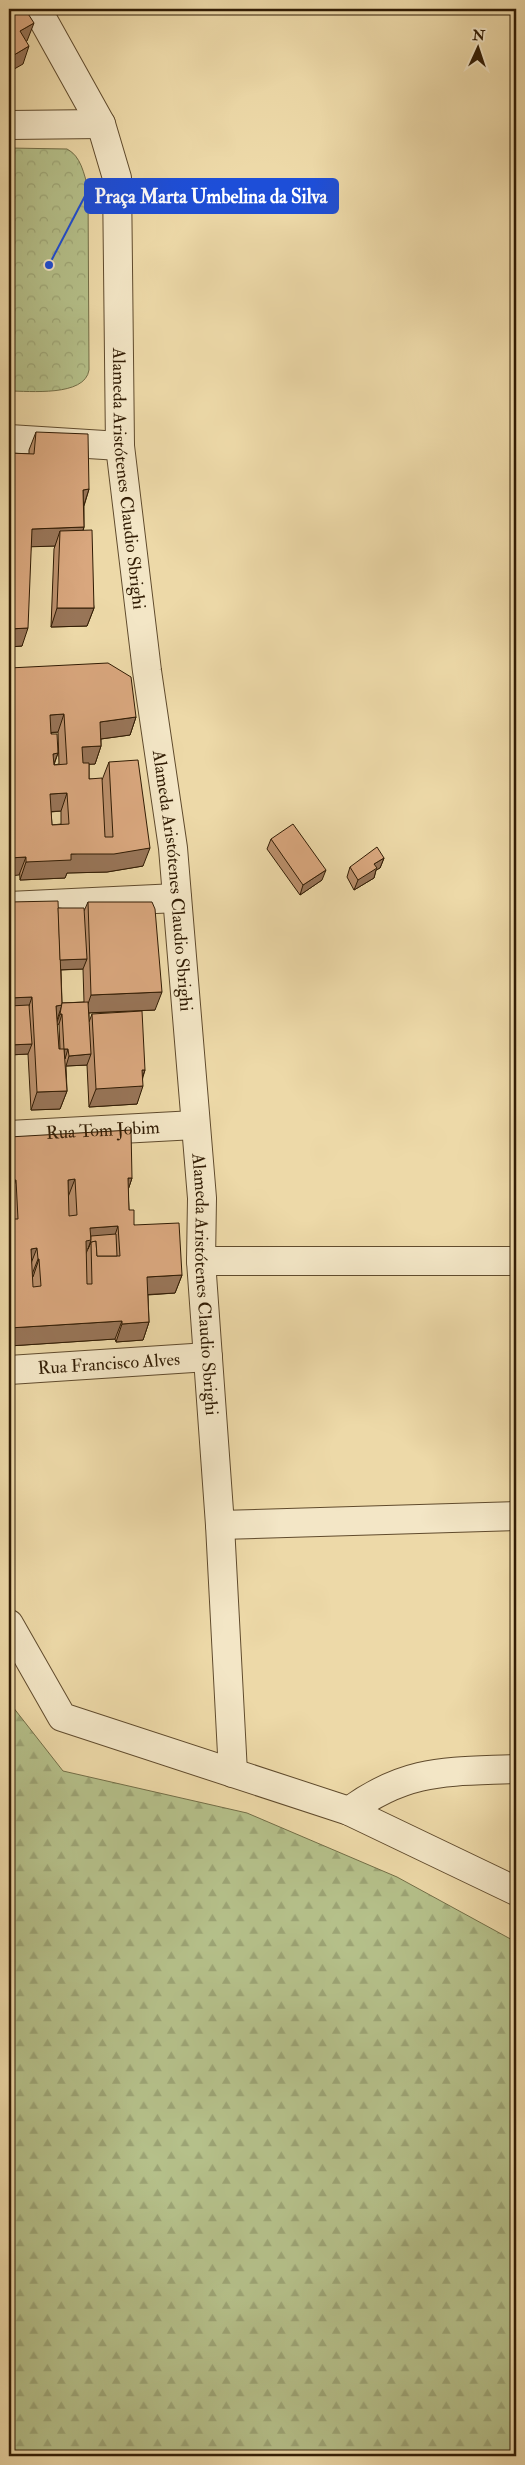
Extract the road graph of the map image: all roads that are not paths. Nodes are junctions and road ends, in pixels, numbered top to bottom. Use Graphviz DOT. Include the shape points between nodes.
graph roads {
  1 [pos="37,9"];
  2 [pos="100,124"];
  3 [pos="9,126"];
  4 [pos="9,439"];
  5 [pos="120,446"];
  6 [pos="147,671"];
  7 [pos="118,672"];
  8 [pos="177,898"];
  9 [pos="9,906"];
  10 [pos="195,1125"];
  11 [pos="9,1135"];
  12 [pos="516,1260"];
  13 [pos="201,1261"];
  14 [pos="208,1357"];
  15 [pos="9,1370"];
  16 [pos="516,1516"];
  17 [pos="220,1525"];
  18 [pos="9,1624"];
  19 [pos="516,1769"];
  20 [pos="233,1773"];
  21 [pos="349,1811"];
  22 [pos="516,1891"];
  1 -- 2 [label="street, Alameda Aristótenes Claudio Sbrighi"];
  2 -- 3 [label="street"];
  2 -- 5 [label="street, Alameda Aristótenes Claudio Sbrighi" via="118,178"];
  4 -- 5 [label="street"];
  5 -- 6 [label="street, Alameda Aristótenes Claudio Sbrighi"];
  6 -- 7 [label="street"];
  6 -- 8 [label="street, Alameda Aristótenes Claudio Sbrighi" via="173,848"];
  8 -- 9 [label="street"];
  8 -- 10 [label="street, Alameda Aristótenes Claudio Sbrighi"];
  10 -- 11 [label="street, Rua Tom Jobim"];
  10 -- 13 [label="street, Alameda Aristótenes Claudio Sbrighi" via="202,1198"];
  12 -- 13 [label="street"];
  13 -- 14 [label="street, Alameda Aristótenes Claudio Sbrighi"];
  14 -- 15 [label="street, Rua Francisco Alves"];
  14 -- 17 [label="street, Alameda Aristótenes Claudio Sbrighi"];
  16 -- 17 [label="street"];
  17 -- 20 [label="street, Alameda Aristótenes Claudio Sbrighi"];
  18 -- 20 [label="street" via="62,1718"];
  19 -- 21 [label="street" via="412,1777 369,1796"];
  20 -- 21 [label="street"];
  21 -- 22 [label="street"];
}
